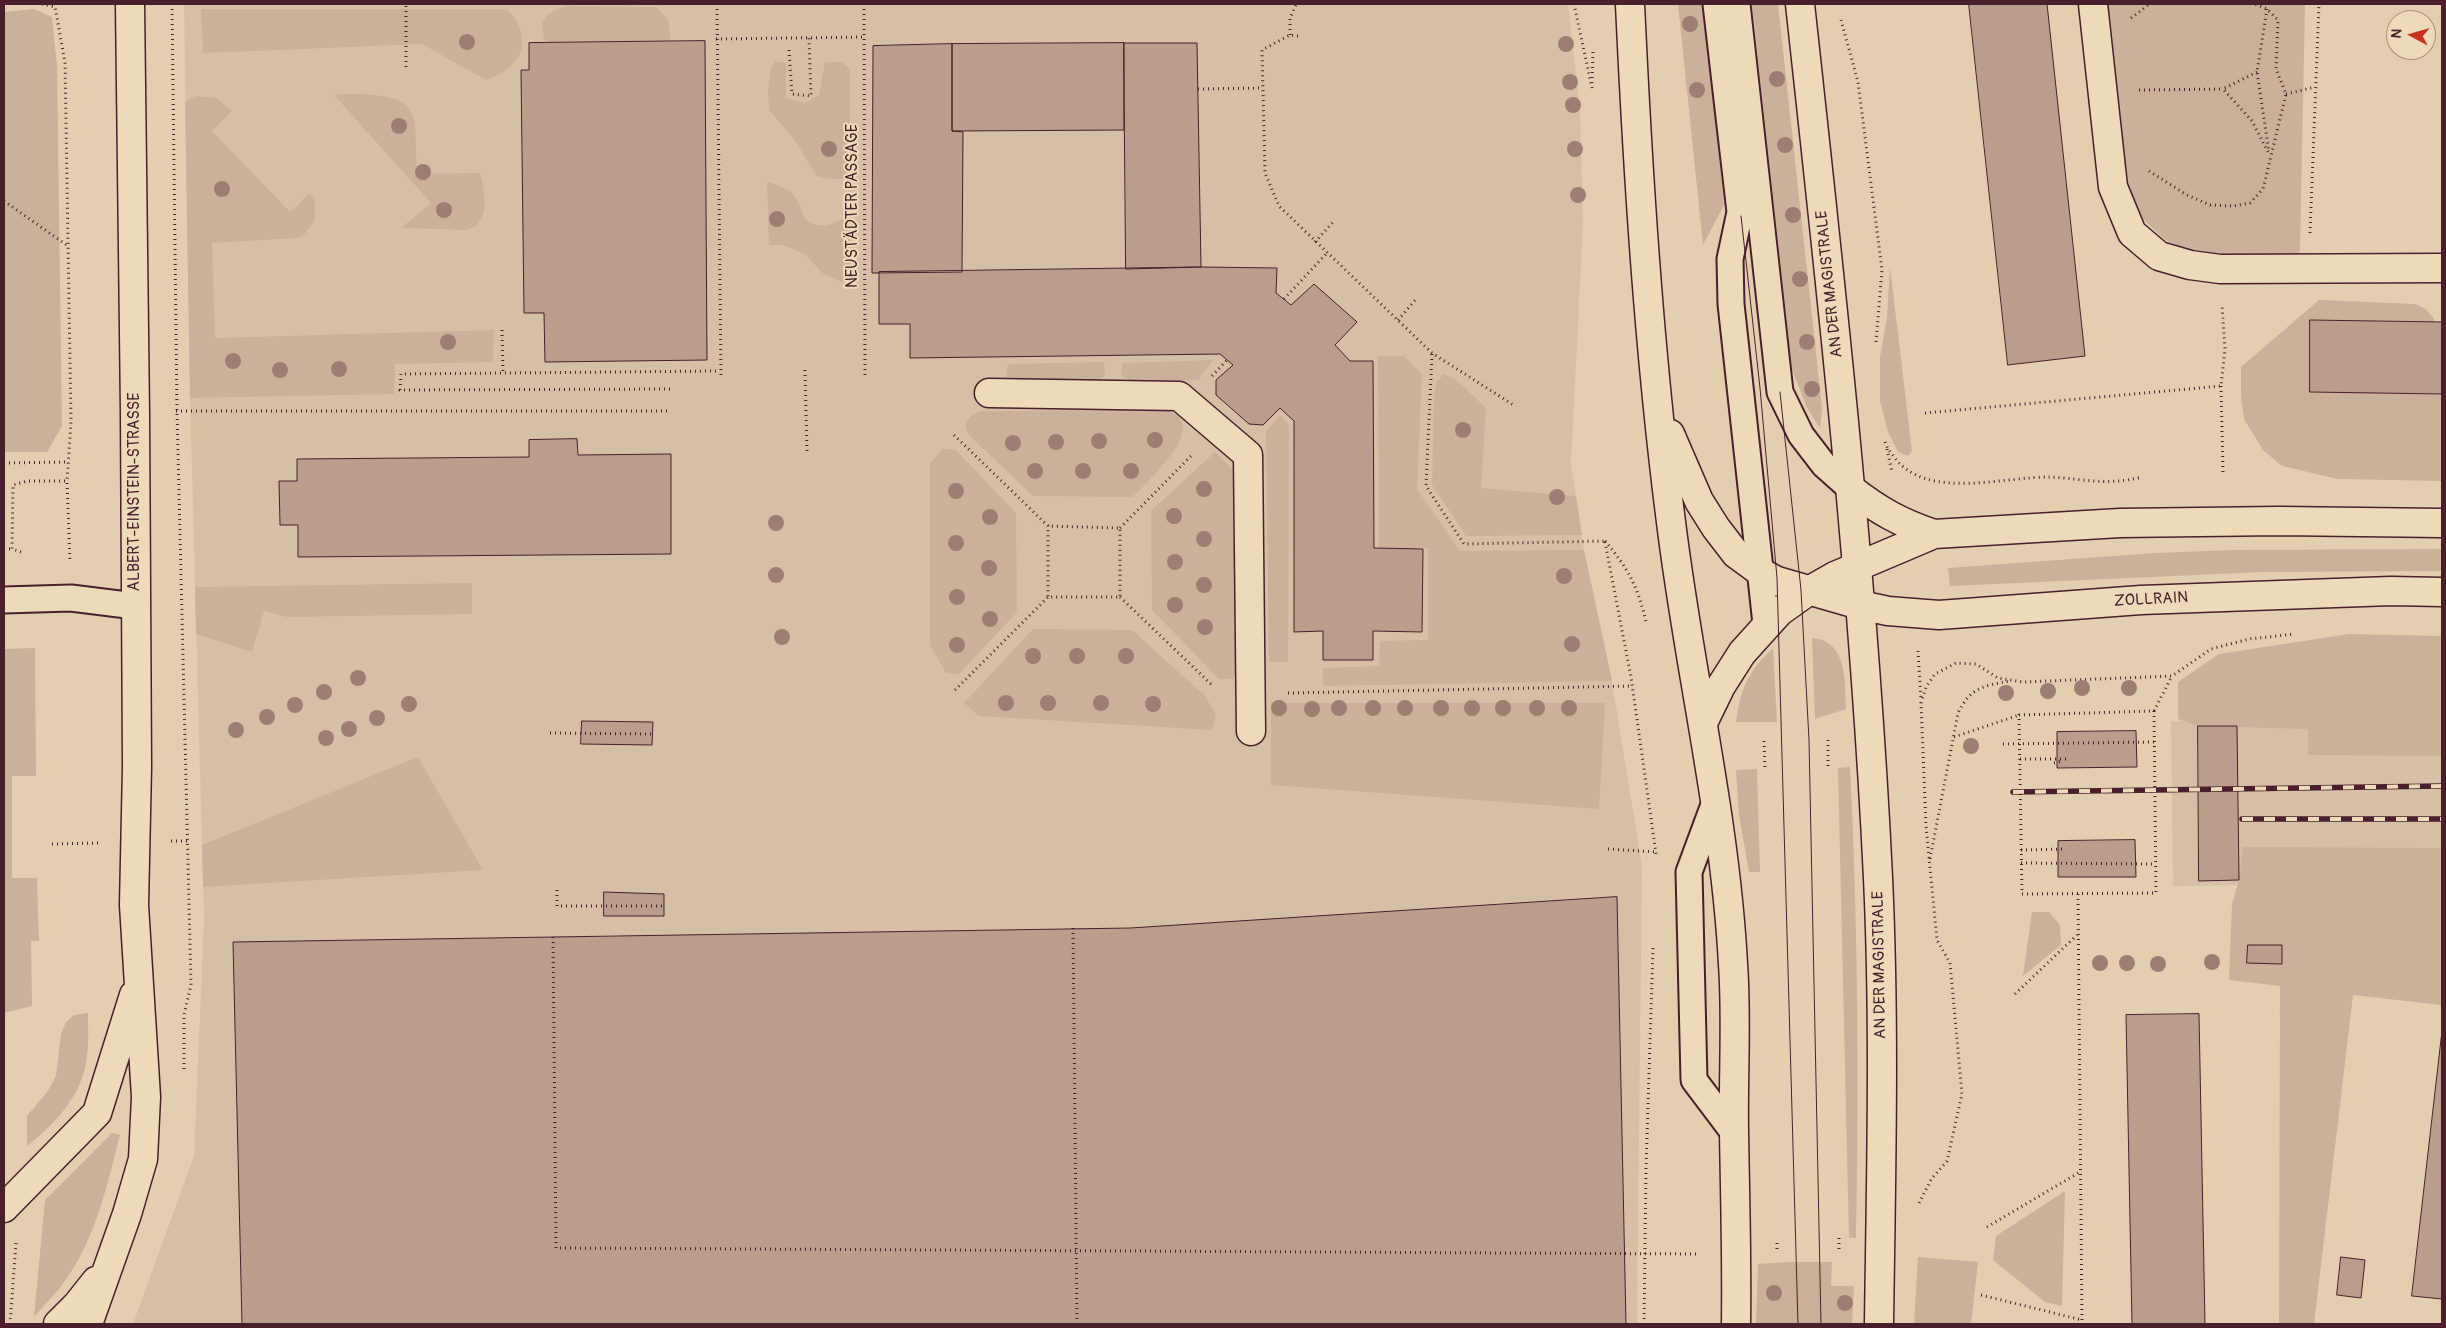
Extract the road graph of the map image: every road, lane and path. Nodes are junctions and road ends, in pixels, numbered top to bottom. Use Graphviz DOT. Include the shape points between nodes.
graph roads {
  1 [pos="42,4"];
  2 [pos="130,4"];
  3 [pos="172,4"];
  4 [pos="406,4"];
  5 [pos="717,4"];
  6 [pos="864,4"];
  7 [pos="1574,4"];
  8 [pos="1630,4"];
  9 [pos="1717,4"];
  10 [pos="1737,4"];
  11 [pos="1800,4"];
  12 [pos="2093,4"];
  13 [pos="2150,4"];
  14 [pos="2255,4"];
  15 [pos="2319,4"];
  16 [pos="1296,5"];
  17 [pos="2267,9"];
  18 [pos="1838,12"];
  19 [pos="2129,25"];
  20 [pos="1290,35"];
  21 [pos="1298,36"];
  22 [pos="865,37"];
  23 [pos="809,38"];
  24 [pos="716,39"];
  25 [pos="789,50"];
  26 [pos="406,67"];
  27 [pos="2257,72"];
  28 [pos="2315,87"];
  29 [pos="1262,88"];
  30 [pos="1592,88"];
  31 [pos="1198,89"];
  32 [pos="2223,89"];
  33 [pos="2129,90"];
  34 [pos="2286,94"];
  35 [pos="2270,155"];
  36 [pos="2144,164"];
  37 [pos="4,201"];
  38 [pos="1741,216"];
  39 [pos="1334,221"];
  40 [pos="1315,242"];
  41 [pos="68,246"];
  42 [pos="1327,253"];
  43 [pos="2442,268"];
  44 [pos="2309,269"];
  45 [pos="1417,298"];
  46 [pos="1284,299"];
  47 [pos="1398,320"];
  48 [pos="2224,327"];
  49 [pos="502,330"];
  50 [pos="1875,345"];
  51 [pos="1432,353"];
  52 [pos="805,370"];
  53 [pos="718,371"];
  54 [pos="503,373"];
  55 [pos="721,376"];
  56 [pos="865,376"];
  57 [pos="2221,386"];
  58 [pos="670,389"];
  59 [pos="989,393"];
  60 [pos="1658,397"];
  61 [pos="1515,406"];
  62 [pos="177,411"];
  63 [pos="670,411"];
  64 [pos="1925,412"];
  65 [pos="135,413"];
  66 [pos="954,434"];
  67 [pos="1884,437"];
  68 [pos="807,452"];
  69 [pos="68,462"];
  70 [pos="4,463"];
  71 [pos="2223,472"];
  72 [pos="2142,477"];
  73 [pos="67,481"];
  74 [pos="1851,490"];
  75 [pos="1147,500"];
  76 [pos="2442,523"];
  77 [pos="1048,526"];
  78 [pos="1120,528"];
  79 [pos="1934,534"];
  80 [pos="4,549"];
  81 [pos="12,549"];
  82 [pos="21,552"];
  83 [pos="1858,565"];
  84 [pos="1762,573"];
  85 [pos="1807,592"];
  86 [pos="2442,592"];
  87 [pos="1048,597"];
  88 [pos="1120,597"];
  89 [pos="71,598"];
  90 [pos="4,600"];
  91 [pos="1860,605"];
  92 [pos="135,606"];
  93 [pos="1766,624"];
  94 [pos="2301,633"];
  95 [pos="2172,676"];
  96 [pos="2014,681"];
  97 [pos="1632,686"];
  98 [pos="955,690"];
  99 [pos="1252,694"];
  100 [pos="2154,711"];
  101 [pos="2020,715"];
  102 [pos="1703,723"];
  103 [pos="1251,731"];
  104 [pos="550,734"];
  105 [pos="653,734"];
  106 [pos="1953,738"];
  107 [pos="1828,740"];
  108 [pos="1764,741"];
  109 [pos="2154,742"];
  110 [pos="2003,744"];
  111 [pos="2020,759"];
  112 [pos="2054,763"];
  113 [pos="1828,768"];
  114 [pos="1765,769"];
  115 [pos="1714,802"];
  116 [pos="2054,846"];
  117 [pos="1608,849"];
  118 [pos="2021,850"];
  119 [pos="1656,852"];
  120 [pos="1655,861"];
  121 [pos="1929,862"];
  122 [pos="2021,863"];
  123 [pos="2155,864"];
  124 [pos="557,890"];
  125 [pos="2078,894"];
  126 [pos="664,906"];
  127 [pos="1072,928"];
  128 [pos="2078,935"];
  129 [pos="553,937"];
  130 [pos="1653,940"];
  131 [pos="139,980"];
  132 [pos="2015,994"];
  133 [pos="184,1015"];
  134 [pos="1734,1133"];
  135 [pos="2080,1172"];
  136 [pos="15,1186"];
  137 [pos="4,1208"];
  138 [pos="1916,1208"];
  139 [pos="1988,1227"];
  140 [pos="17,1235"];
  141 [pos="1839,1238"];
  142 [pos="1777,1243"];
  143 [pos="1076,1249"];
  144 [pos="1839,1250"];
  145 [pos="1778,1252"];
  146 [pos="1644,1254"];
  147 [pos="1705,1254"];
  148 [pos="107,1266"];
  149 [pos="1981,1296"];
  150 [pos="2082,1322"];
  151 [pos="10,1324"];
  152 [pos="58,1324"];
  153 [pos="88,1324"];
  154 [pos="1077,1324"];
  155 [pos="1644,1324"];
  156 [pos="1736,1324"];
  157 [pos="1879,1324"];
  1 -- 41 [label="path" via="55,7 65,62"];
  2 -- 65 [label="main road, ALBERT-EINSTEIN-STRASSE"];
  3 -- 62 [label="path"];
  4 -- 26 [label="path"];
  5 -- 24 [label="path"];
  6 -- 22 [label="path, NEUSTÄDTER PASSAGE"];
  7 -- 30 [label="path"];
  8 -- 60 [label="main road" via="1637,158"];
  9 -- 38 [label="lane"];
  9 -- 84 [label="lane" via="1740,212 1730,259 1731,304"];
  10 -- 74 [label="lane" via="1780,392 1801,435 1824,465"];
  11 -- 74 [label="main road, AN DER MAGISTRALE"];
  12 -- 44 [label="main road" via="2113,187 2132,233 2159,256 2190,265 2220,269"];
  13 -- 19 [label="path" via="2131,17"];
  14 -- 17 [label="path"];
  15 -- 28 [label="path"];
  16 -- 20 [label="path" via="1290,18"];
  17 -- 27 [label="path"];
  17 -- 34 [label="path" via="2278,20 2276,69"];
  18 -- 50 [label="path" via="1858,82 1882,270"];
  20 -- 21 [label="path"];
  20 -- 29 [label="path" via="1262,50"];
  22 -- 23 [label="path"];
  22 -- 56 [label="path, NEUSTÄDTER PASSAGE"];
  23 -- 24 [label="path"];
  23 -- 25 [label="path" via="810,96 792,94"];
  24 -- 55 [label="path"];
  27 -- 32 [label="path"];
  27 -- 35 [label="path"];
  28 -- 34 [label="path"];
  28 -- 44 [label="path"];
  29 -- 31 [label="path"];
  29 -- 40 [label="path" via="1265,173 1279,206"];
  32 -- 33 [label="path"];
  32 -- 35 [label="path" via="2252,121"];
  34 -- 35 [label="path"];
  35 -- 36 [label="path" via="2263,189 2250,203 2233,206 2210,205 2187,195 2148,170"];
  37 -- 41 [label="path"];
  39 -- 40 [label="path"];
  40 -- 42 [label="path"];
  41 -- 69 [label="path" via="71,422"];
  42 -- 46 [label="path"];
  42 -- 47 [label="path"];
  43 -- 44 [label="main road"];
  45 -- 47 [label="path"];
  47 -- 51 [label="path"];
  48 -- 57 [label="path"];
  49 -- 54 [label="path"];
  51 -- 61 [label="path"];
  51 -- 97 [label="path" via="1426,486 1464,544 1605,542"];
  52 -- 68 [label="path"];
  53 -- 54 [label="path"];
  54 -- 58 [label="path" via="401,374 400,390"];
  57 -- 64 [label="path"];
  57 -- 71 [label="path"];
  59 -- 99 [label="main road" via="1178,396 1248,455"];
  60 -- 84 [label="main road" via="1699,501 1736,554"];
  60 -- 102 [label="main road" via="1671,521"];
  62 -- 63 [label="path"];
  62 -- 65 [label="path"];
  62 -- 133 [label="path" via="191,985"];
  65 -- 92 [label="main road, ALBERT-EINSTEIN-STRASSE"];
  66 -- 77 [label="path"];
  67 -- 72 [label="path" via="1886,446 1898,462 1916,475 1931,480 1984,483 2050,477 2120,482"];
  69 -- 70 [label="path"];
  69 -- 73 [label="path"];
  73 -- 81 [label="path" via="28,481 12,485"];
  73 -- 89 [label="path"];
  74 -- 79 [label="main road" via="1903,524"];
  74 -- 83 [label="main road, AN DER MAGISTRALE"];
  75 -- 78 [label="path"];
  76 -- 79 [label="main road" via="2120,523"];
  77 -- 78 [label="path"];
  77 -- 87 [label="path"];
  78 -- 88 [label="path"];
  79 -- 83 [label="main road"];
  80 -- 81 [label="path"];
  81 -- 82 [label="path"];
  83 -- 85 [label="main road"];
  83 -- 91 [label="main road, AN DER MAGISTRALE"];
  84 -- 85 [label="main road"];
  84 -- 93 [label="lane"];
  85 -- 91 [label="main road"];
  85 -- 93 [label="main road"];
  86 -- 91 [label="main road, ZOLLRAIN" via="2141,600 1939,615"];
  87 -- 88 [label="path"];
  87 -- 98 [label="path"];
  88 -- 99 [label="path" via="1221,694"];
  89 -- 90 [label="lane"];
  89 -- 92 [label="lane"];
  91 -- 157 [label="main road, AN DER MAGISTRALE" via="1878,881 1882,1074"];
  92 -- 131 [label="main road, ALBERT-EINSTEIN-STRASSE" via="137,768 134,905"];
  93 -- 102 [label="main road" via="1742,653"];
  94 -- 95 [label="path" via="2249,639 2211,650"];
  95 -- 96 [label="path"];
  95 -- 100 [label="path"];
  96 -- 106 [label="path" via="1976,689 1966,697 1958,713"];
  96 -- 121 [label="path" via="1998,678 1976,664 1956,664 1935,674 1926,687 1921,703"];
  97 -- 99 [label="path"];
  97 -- 119 [label="path"];
  99 -- 103 [label="main road"];
  100 -- 101 [label="path"];
  100 -- 109 [label="path"];
  101 -- 106 [label="path"];
  101 -- 111 [label="path"];
  102 -- 115 [label="main road"];
  104 -- 105 [label="path"];
  106 -- 121 [label="path"];
  107 -- 113 [label="path"];
  108 -- 114 [label="path"];
  109 -- 110 [label="path"];
  109 -- 123 [label="path"];
  111 -- 112 [label="path" via="2067,759"];
  111 -- 118 [label="path"];
  115 -- 134 [label="main road" via="1734,966"];
  115 -- 134 [label="lane" via="1689,872 1694,1080"];
  116 -- 118 [label="path" via="2066,849"];
  117 -- 119 [label="path"];
  118 -- 122 [label="path"];
  119 -- 120 [label="path"];
  121 -- 138 [label="path" via="1937,940 1950,964 1962,1094 1947,1161 1932,1178"];
  122 -- 123 [label="path"];
  122 -- 125 [label="path" via="2022,894"];
  123 -- 125 [label="path" via="2156,893"];
  124 -- 126 [label="path" via="557,906"];
  125 -- 128 [label="path"];
  127 -- 143 [label="path"];
  128 -- 132 [label="path"];
  128 -- 135 [label="path"];
  129 -- 143 [label="path" via="556,1248"];
  130 -- 146 [label="path"];
  131 -- 136 [label="main road, ALBERT-EINSTEIN-STRASSE" via="97,1113"];
  131 -- 148 [label="main road, ALBERT-EINSTEIN-STRASSE" via="146,1097 143,1159"];
  134 -- 156 [label="main road"];
  135 -- 139 [label="path"];
  135 -- 150 [label="path"];
  136 -- 137 [label="main road, ALBERT-EINSTEIN-STRASSE"];
  140 -- 151 [label="path"];
  141 -- 144 [label="path"];
  142 -- 145 [label="path"];
  143 -- 146 [label="path"];
  143 -- 154 [label="path"];
  146 -- 147 [label="path"];
  146 -- 155 [label="path"];
  148 -- 152 [label="main road, ALBERT-EINSTEIN-STRASSE"];
  148 -- 153 [label="main road, ALBERT-EINSTEIN-STRASSE"];
  149 -- 150 [label="path"];
}
